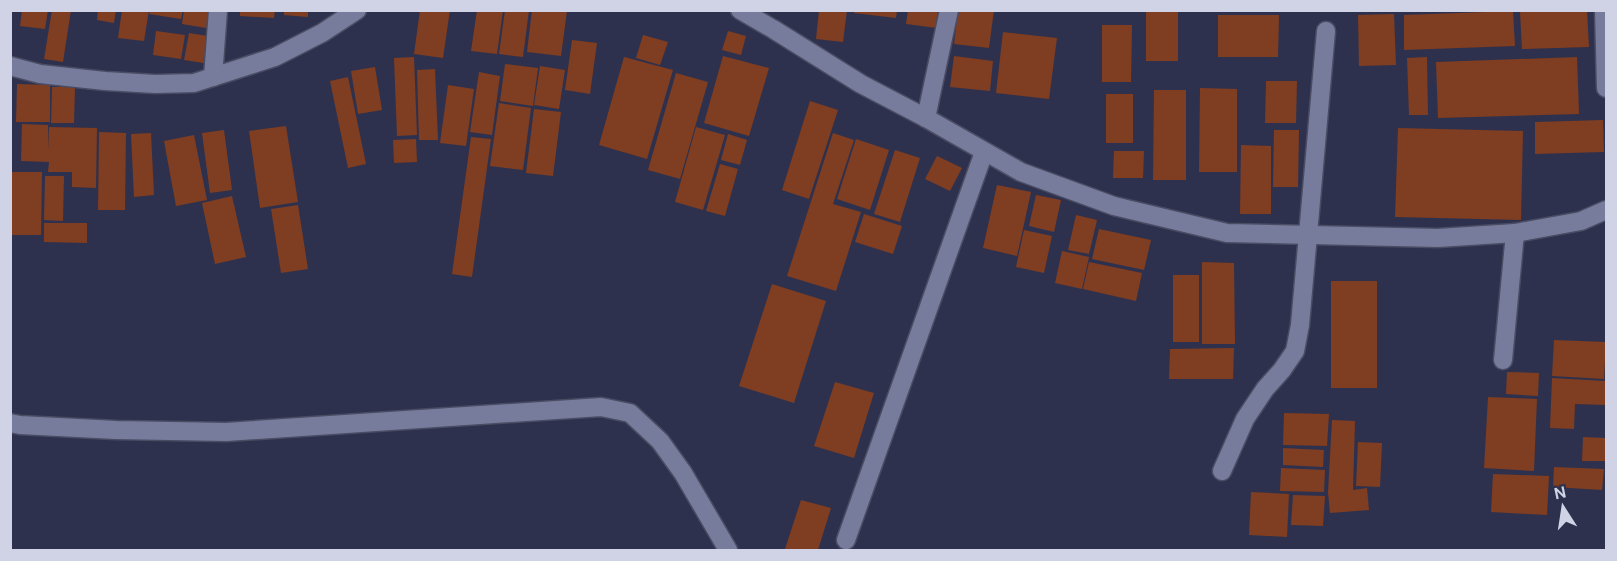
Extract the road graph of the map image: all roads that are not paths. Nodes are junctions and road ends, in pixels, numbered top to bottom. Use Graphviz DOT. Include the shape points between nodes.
graph roads {
  1 [pos="218,10"];
  2 [pos="357,10"];
  3 [pos="740,10"];
  4 [pos="950,10"];
  5 [pos="1604,10"];
  6 [pos="1326,31"];
  7 [pos="10,66"];
  8 [pos="213,77"];
  9 [pos="1606,88"];
  10 [pos="926,118"];
  11 [pos="984,152"];
  12 [pos="1606,210"];
  13 [pos="1515,233"];
  14 [pos="1308,234"];
  15 [pos="1503,360"];
  16 [pos="10,423"];
  17 [pos="1222,471"];
  18 [pos="846,540"];
  19 [pos="728,550"];
  1 -- 8 [label="street"];
  2 -- 8 [label="street" via="275,57"];
  3 -- 10 [label="street" via="861,84"];
  4 -- 10 [label="street"];
  5 -- 9 [label="street"];
  6 -- 14 [label="street"];
  7 -- 8 [label="street" via="40,74 155,84"];
  10 -- 11 [label="street"];
  11 -- 14 [label="street" via="1021,172 1125,209 1227,233"];
  11 -- 18 [label="street"];
  12 -- 13 [label="street" via="1581,221"];
  13 -- 14 [label="street" via="1438,238"];
  13 -- 15 [label="street"];
  14 -- 17 [label="street" via="1295,351 1245,419"];
  16 -- 19 [label="street" via="226,432 601,407 630,413 660,441"];
}
